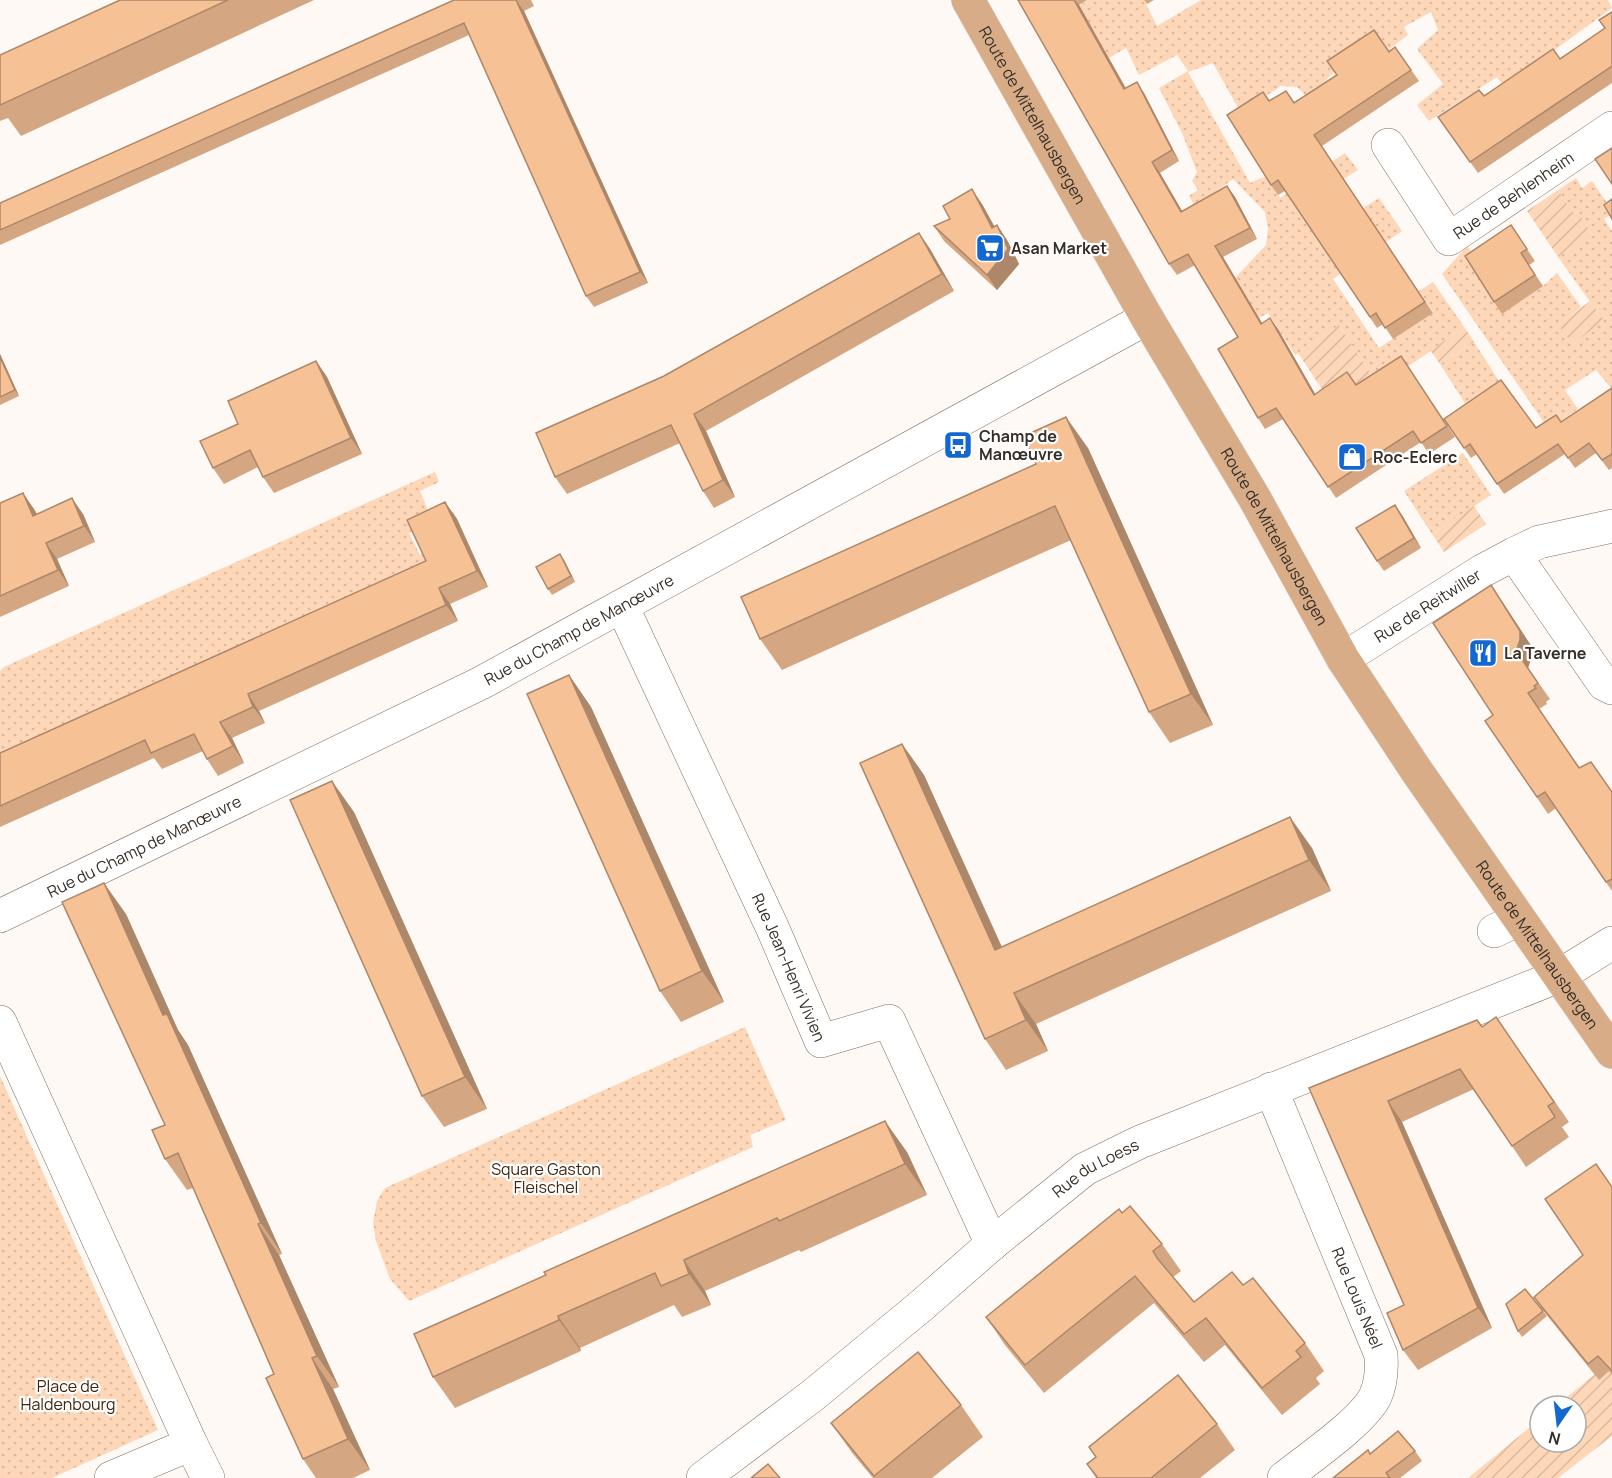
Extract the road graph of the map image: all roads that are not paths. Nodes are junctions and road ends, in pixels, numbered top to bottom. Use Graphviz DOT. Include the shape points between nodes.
graph roads {
  1 [pos="968,0"];
  2 [pos="1612,128"];
  3 [pos="1388,145"];
  4 [pos="1147,318"];
  5 [pos="1612,526"];
  6 [pos="1514,554"];
  7 [pos="622,606"];
  8 [pos="1343,659"];
  9 [pos="1612,688"];
  10 [pos="0,916"];
  11 [pos="1612,943"];
  12 [pos="1558,976"];
  13 [pos="0,1022"];
  14 [pos="1612,1052"];
  15 [pos="1271,1089"];
  16 [pos="992,1244"];
  17 [pos="190,1444"];
  18 [pos="111,1478"];
  19 [pos="208,1478"];
  20 [pos="703,1478"];
  21 [pos="1284,1478"];
  1 -- 4 [label="main road, Route de Mittelhausbergen"];
  2 -- 3 [label="street, Rue de Behlenheim" via="1449,239"];
  4 -- 7 [label="street, Rue du Champ de Manœuvre"];
  4 -- 8 [label="main road, Route de Mittelhausbergen"];
  5 -- 6 [label="street, Rue de Reitwiller" via="1539,542"];
  6 -- 8 [label="street, Rue de Reitwiller"];
  6 -- 9 [label="street" via="1604,684"];
  7 -- 10 [label="street, Rue du Champ de Manœuvre" via="481,683"];
  7 -- 16 [label="street, Rue Jean-Henri Vivien" via="821,1041 889,1021"];
  8 -- 12 [label="main road, Route de Mittelhausbergen" via="1416,770 1506,925"];
  11 -- 12 [label="street, Rue du Loess"];
  12 -- 14 [label="main road, Route de Mittelhausbergen"];
  12 -- 15 [label="street, Rue du Loess"];
  13 -- 17 [label="street"];
  15 -- 16 [label="street, Rue du Loess" via="1140,1142 1085,1169"];
  15 -- 21 [label="street, Rue Louis Néel" via="1381,1355 1382,1368 1376,1395 1360,1417"];
  16 -- 20 [label="street, Rue du Loess" via="812,1396"];
  17 -- 18 [label="street"];
  17 -- 19 [label="street"];
}
